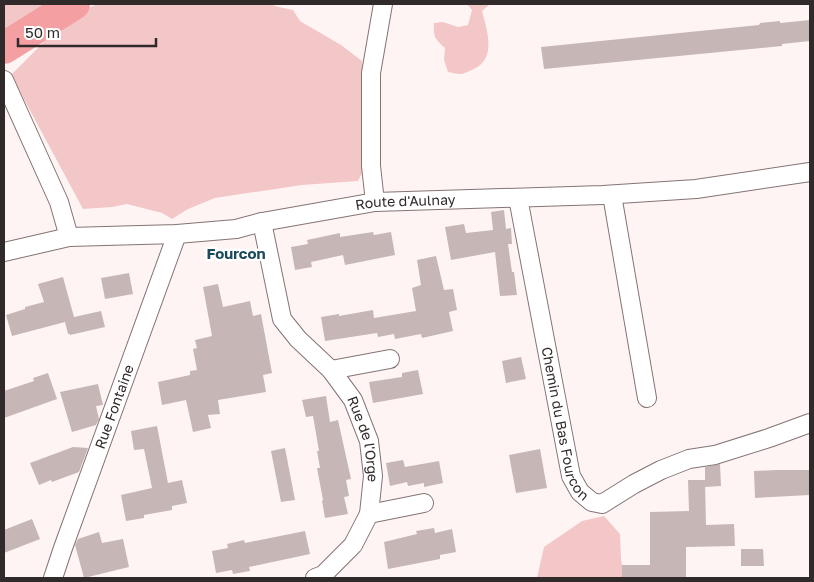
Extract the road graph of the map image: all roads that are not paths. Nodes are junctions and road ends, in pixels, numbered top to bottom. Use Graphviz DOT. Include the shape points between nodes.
graph roads {
  1 [pos="383,4"];
  2 [pos="4,80"];
  3 [pos="810,172"];
  4 [pos="612,194"];
  5 [pos="518,198"];
  6 [pos="376,202"];
  7 [pos="262,222"];
  8 [pos="177,234"];
  9 [pos="69,237"];
  10 [pos="4,252"];
  11 [pos="390,359"];
  12 [pos="331,370"];
  13 [pos="647,398"];
  14 [pos="810,423"];
  15 [pos="424,503"];
  16 [pos="370,514"];
  17 [pos="53,578"];
  18 [pos="315,578"];
  1 -- 6 [label="street" via="371,73 371,166"];
  2 -- 9 [label="street" via="59,202"];
  3 -- 4 [label="street, Route d'Aulnay" via="696,189"];
  4 -- 5 [label="street, Route d'Aulnay"];
  4 -- 13 [label="street"];
  5 -- 6 [label="street, Route d'Aulnay"];
  5 -- 14 [label="street, Chemin du Bas Fourcon" via="571,476 580,492 592,502 602,504 634,484 690,459 715,455"];
  6 -- 7 [label="street, Route d'Aulnay"];
  7 -- 8 [label="street, Route d'Aulnay" via="236,229"];
  7 -- 12 [label="street, Rue de l'Orge" via="282,320"];
  8 -- 9 [label="street, Route d'Aulnay"];
  8 -- 17 [label="street, Rue Fontaine"];
  9 -- 10 [label="street, Route d'Aulnay"];
  11 -- 12 [label="street"];
  12 -- 16 [label="street, Rue de l'Orge" via="353,400 370,441 373,476"];
  15 -- 16 [label="street"];
  16 -- 18 [label="street, Rue de l'Orge" via="352,544 323,575"];
}
